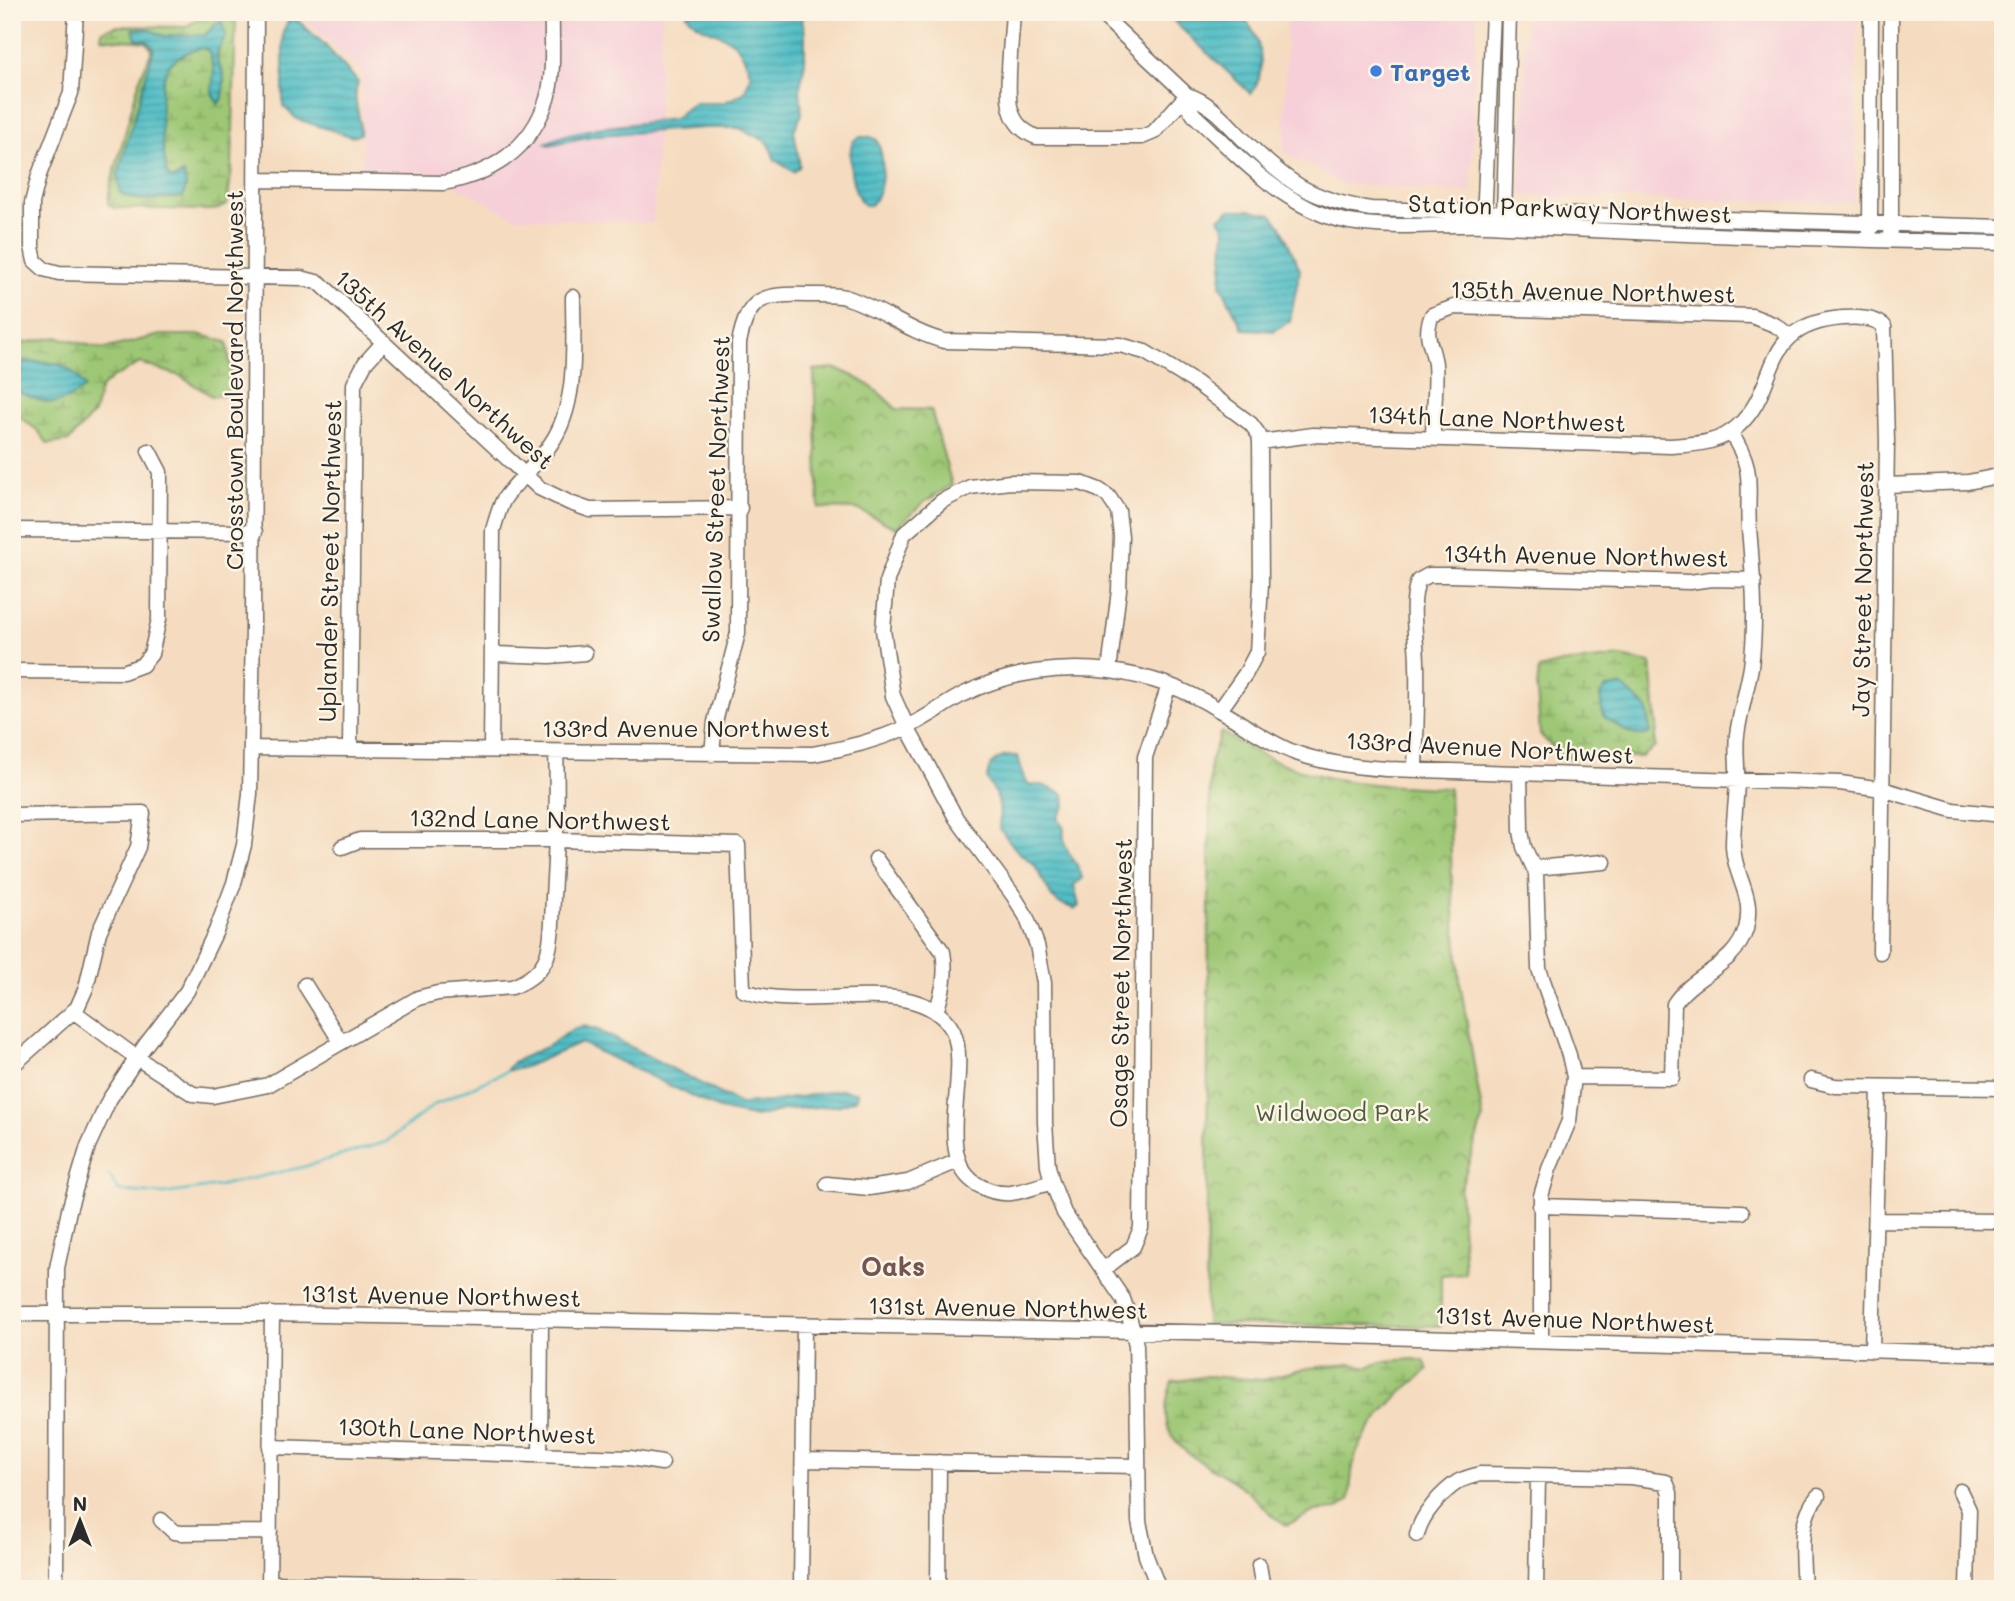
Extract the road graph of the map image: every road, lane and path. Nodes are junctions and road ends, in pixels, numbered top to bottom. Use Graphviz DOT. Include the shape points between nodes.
graph roads {
  1 [pos="76,12"];
  2 [pos="257,12"];
  3 [pos="552,12"];
  4 [pos="1013,12"];
  5 [pos="1099,12"];
  6 [pos="1493,12"];
  7 [pos="1509,12"];
  8 [pos="1871,12"];
  9 [pos="1891,12"];
  10 [pos="1187,95"];
  11 [pos="257,180"];
  12 [pos="1484,219"];
  13 [pos="1504,220"];
  14 [pos="1870,222"];
  15 [pos="1890,223"];
  16 [pos="2003,227"];
  17 [pos="1870,239"];
  18 [pos="1892,240"];
  19 [pos="2003,243"];
  20 [pos="256,276"];
  21 [pos="573,297"];
  22 [pos="1790,336"];
  23 [pos="384,342"];
  24 [pos="1730,432"];
  25 [pos="1433,438"];
  26 [pos="1259,442"];
  27 [pos="149,451"];
  28 [pos="525,475"];
  29 [pos="2003,475"];
  30 [pos="1886,485"];
  31 [pos="740,508"];
  32 [pos="12,530"];
  33 [pos="160,531"];
  34 [pos="254,532"];
  35 [pos="1754,580"];
  36 [pos="585,653"];
  37 [pos="494,654"];
  38 [pos="12,671"];
  39 [pos="1109,671"];
  40 [pos="1169,685"];
  41 [pos="1220,710"];
  42 [pos="907,727"];
  43 [pos="251,748"];
  44 [pos="350,748"];
  45 [pos="491,750"];
  46 [pos="556,752"];
  47 [pos="712,754"];
  48 [pos="1415,769"];
  49 [pos="1520,773"];
  50 [pos="1737,780"];
  51 [pos="1882,789"];
  52 [pos="12,815"];
  53 [pos="2003,815"];
  54 [pos="555,840"];
  55 [pos="342,847"];
  56 [pos="876,859"];
  57 [pos="1604,862"];
  58 [pos="1534,868"];
  59 [pos="1880,952"];
  60 [pos="306,985"];
  61 [pos="73,1011"];
  62 [pos="936,1012"];
  63 [pos="341,1042"];
  64 [pos="137,1058"];
  65 [pos="12,1066"];
  66 [pos="1574,1077"];
  67 [pos="1811,1080"];
  68 [pos="1879,1087"];
  69 [pos="2003,1088"];
  70 [pos="958,1161"];
  71 [pos="1052,1182"];
  72 [pos="827,1184"];
  73 [pos="1540,1206"];
  74 [pos="1742,1212"];
  75 [pos="1876,1220"];
  76 [pos="2003,1222"];
  77 [pos="1104,1269"];
  78 [pos="12,1314"];
  79 [pos="58,1314"];
  80 [pos="272,1314"];
  81 [pos="541,1320"];
  82 [pos="804,1326"];
  83 [pos="1133,1331"];
  84 [pos="1541,1340"];
  85 [pos="1872,1351"];
  86 [pos="2003,1354"];
  87 [pos="270,1447"];
  88 [pos="540,1454"];
  89 [pos="803,1460"];
  90 [pos="939,1462"];
  91 [pos="662,1463"];
  92 [pos="1138,1466"];
  93 [pos="1538,1476"];
  94 [pos="1961,1491"];
  95 [pos="1818,1496"];
  96 [pos="161,1520"];
  97 [pos="270,1532"];
  98 [pos="1417,1535"];
  99 [pos="1259,1565"];
  100 [pos="270,1586"];
  101 [pos="1155,1587"];
  102 [pos="56,1589"];
  103 [pos="613,1589"];
  104 [pos="801,1589"];
  105 [pos="938,1589"];
  106 [pos="1263,1589"];
  107 [pos="1535,1589"];
  108 [pos="1670,1589"];
  109 [pos="1804,1589"];
  110 [pos="1967,1589"];
  1 -- 20 [label="street, 135th Avenue Northwest" via="71,93 32,203 35,261 59,273"];
  2 -- 11 [label="street, Crosstown Boulevard Northwest"];
  3 -- 11 [label="street" via="547,98 538,121 519,146 493,167 443,183"];
  4 -- 10 [label="street" via="1010,108 1026,133 1036,137 1142,137 1154,132"];
  5 -- 10 [label="street, Station Parkway Northwest"];
  6 -- 12 [label="street"];
  7 -- 13 [label="street"];
  8 -- 14 [label="street"];
  9 -- 15 [label="street"];
  10 -- 12 [label="street, Station Parkway Northwest" via="1200,99 1256,153 1311,194 1395,217"];
  11 -- 20 [label="street, Crosstown Boulevard Northwest"];
  12 -- 13 [label="street, Station Parkway Northwest"];
  13 -- 14 [label="street, Station Parkway Northwest"];
  13 -- 17 [label="street, Station Parkway Northwest"];
  14 -- 15 [label="street, Station Parkway Northwest"];
  14 -- 17 [label="street"];
  15 -- 16 [label="street, Station Parkway Northwest"];
  15 -- 18 [label="street"];
  17 -- 18 [label="street, Station Parkway Northwest"];
  18 -- 19 [label="street, Station Parkway Northwest"];
  20 -- 23 [label="street, 135th Avenue Northwest" via="320,283"];
  20 -- 34 [label="street, Crosstown Boulevard Northwest"];
  21 -- 28 [label="street" via="569,398 551,444"];
  22 -- 24 [label="street" via="1769,367 1758,397"];
  22 -- 25 [label="street, 135th Avenue Northwest" via="1752,316 1441,310 1432,315 1427,327 1435,364"];
  22 -- 30 [label="street, Jay Street Northwest" via="1807,325 1845,317 1870,318 1884,326"];
  23 -- 28 [label="street, 135th Avenue Northwest"];
  23 -- 44 [label="street, Uplander Street Northwest" via="354,384"];
  24 -- 25 [label="street, 134th Lane Northwest" via="1701,444 1671,446"];
  24 -- 35 [label="street" via="1743,451 1750,479"];
  25 -- 26 [label="street, 134th Lane Northwest" via="1313,436"];
  26 -- 31 [label="street, Swallow Street Northwest" via="1251,424 1145,352 1120,345 944,341 920,335 843,296 778,294 750,308 739,342"];
  26 -- 41 [label="street" via="1262,584 1257,652"];
  27 -- 33 [label="street" via="160,472"];
  28 -- 31 [label="street, 135th Avenue Northwest" via="539,488 590,510"];
  28 -- 37 [label="street" via="503,501 493,530"];
  29 -- 30 [label="street" via="1968,482"];
  30 -- 51 [label="street, Jay Street Northwest"];
  31 -- 47 [label="street, Swallow Street Northwest" via="738,633 715,722"];
  32 -- 33 [label="street"];
  33 -- 34 [label="street"];
  33 -- 38 [label="street" via="159,619 151,654 142,665 123,672"];
  34 -- 43 [label="street, Crosstown Boulevard Northwest"];
  35 -- 48 [label="street, 134th Avenue Northwest" via="1429,575 1418,581 1413,621 1418,686"];
  35 -- 50 [label="street" via="1750,668 1736,738"];
  36 -- 37 [label="street"];
  37 -- 45 [label="street"];
  39 -- 40 [label="street, 133rd Avenue Northwest"];
  39 -- 42 [label="street, 133rd Avenue Northwest" via="1046,671 1006,679 964,694"];
  39 -- 42 [label="street" via="1121,536 1118,511 1108,496 1081,483 1010,482 970,487 925,514 904,534 887,580 883,629 893,696"];
  40 -- 41 [label="street, 133rd Avenue Northwest"];
  40 -- 77 [label="street, Osage Street Northwest" via="1145,757 1141,1228 1133,1247"];
  41 -- 48 [label="street, 133rd Avenue Northwest" via="1277,744 1310,757 1346,765"];
  42 -- 47 [label="street, 133rd Avenue Northwest" via="859,745 813,754"];
  42 -- 71 [label="street" via="956,818 1026,916 1037,945 1044,983 1046,1147"];
  43 -- 44 [label="street, 133rd Avenue Northwest"];
  43 -- 64 [label="street, Crosstown Boulevard Northwest" via="244,845 234,883 187,990"];
  44 -- 45 [label="street, 133rd Avenue Northwest"];
  45 -- 46 [label="street, 133rd Avenue Northwest"];
  46 -- 47 [label="street, 133rd Avenue Northwest"];
  46 -- 54 [label="street"];
  48 -- 49 [label="street, 133rd Avenue Northwest"];
  49 -- 50 [label="street, 133rd Avenue Northwest"];
  49 -- 58 [label="street" via="1521,831"];
  50 -- 51 [label="street, 133rd Avenue Northwest"];
  50 -- 66 [label="street" via="1733,850 1748,894 1746,930 1724,963 1674,1004 1672,1078"];
  51 -- 53 [label="street, 133rd Avenue Northwest" via="1954,810"];
  51 -- 59 [label="street, Jay Street Northwest"];
  52 -- 61 [label="street" via="143,813 138,847 102,923 86,988"];
  54 -- 55 [label="street, 132nd Lane Northwest" via="360,840"];
  54 -- 62 [label="street, 132nd Lane Northwest" via="738,845 743,990 783,998 905,999"];
  54 -- 63 [label="street" via="551,942 547,958 533,975 513,987 418,999"];
  56 -- 62 [label="street" via="943,952 946,969"];
  57 -- 58 [label="street"];
  58 -- 66 [label="street" via="1539,969"];
  60 -- 63 [label="street"];
  61 -- 64 [label="street"];
  61 -- 65 [label="street"];
  62 -- 70 [label="street" via="954,1033 958,1053"];
  63 -- 64 [label="street" via="268,1085 213,1096 193,1094"];
  64 -- 79 [label="street, Crosstown Boulevard Northwest" via="109,1100 88,1146 57,1268"];
  66 -- 73 [label="street" via="1569,1121"];
  67 -- 68 [label="street" via="1835,1086"];
  68 -- 69 [label="street"];
  68 -- 75 [label="street"];
  70 -- 71 [label="street" via="970,1179 996,1192"];
  70 -- 72 [label="street" via="908,1182 869,1188"];
  71 -- 77 [label="street" via="1064,1213"];
  73 -- 74 [label="street"];
  73 -- 84 [label="street"];
  75 -- 76 [label="street"];
  75 -- 85 [label="street"];
  77 -- 83 [label="street" via="1123,1299"];
  78 -- 79 [label="street, 131st Avenue Northwest"];
  79 -- 80 [label="street, 131st Avenue Northwest"];
  79 -- 102 [label="street, Crosstown Boulevard Northwest"];
  80 -- 81 [label="street, 131st Avenue Northwest"];
  80 -- 87 [label="street"];
  81 -- 82 [label="street, 131st Avenue Northwest"];
  81 -- 88 [label="street"];
  82 -- 83 [label="street, 131st Avenue Northwest"];
  82 -- 89 [label="street"];
  83 -- 84 [label="street, 131st Avenue Northwest"];
  83 -- 92 [label="street"];
  84 -- 85 [label="street, 131st Avenue Northwest"];
  85 -- 86 [label="street, 131st Avenue Northwest"];
  87 -- 88 [label="street, 130th Lane Northwest"];
  87 -- 97 [label="street"];
  88 -- 91 [label="street, 130th Lane Northwest"];
  89 -- 90 [label="street"];
  89 -- 104 [label="street"];
  90 -- 92 [label="street"];
  90 -- 105 [label="street"];
  92 -- 101 [label="street" via="1141,1539"];
  93 -- 98 [label="street" via="1480,1474 1461,1480 1435,1503"];
  93 -- 107 [label="street"];
  93 -- 108 [label="street" via="1666,1482 1670,1493"];
  94 -- 110 [label="street" via="1969,1510"];
  95 -- 109 [label="street" via="1805,1515"];
  96 -- 97 [label="street" via="182,1533"];
  97 -- 100 [label="street"];
  99 -- 106 [label="street"];
  100 -- 103 [label="street"];
}
